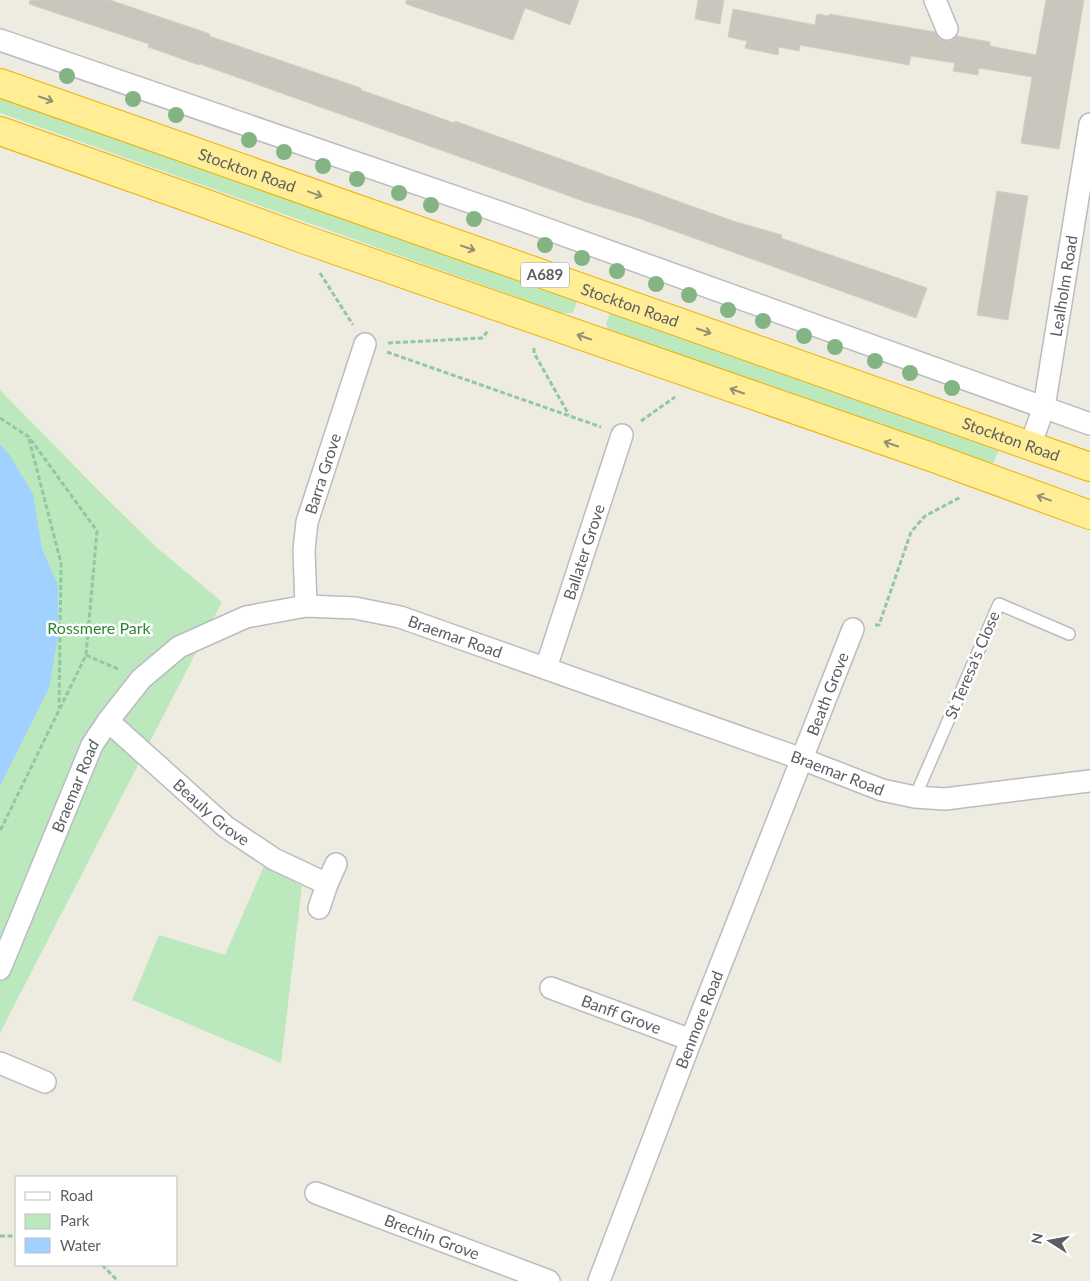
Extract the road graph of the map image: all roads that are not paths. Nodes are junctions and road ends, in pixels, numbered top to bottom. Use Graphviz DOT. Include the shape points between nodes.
graph roads {
  1 [pos="935,0"];
  2 [pos="947,29"];
  3 [pos="0,40"];
  4 [pos="0,83"];
  5 [pos="1090,124"];
  6 [pos="0,131"];
  7 [pos="365,344"];
  8 [pos="1044,406"];
  9 [pos="1090,424"];
  10 [pos="622,435"];
  11 [pos="1030,446"];
  12 [pos="1090,467"];
  13 [pos="1090,515"];
  14 [pos="306,606"];
  15 [pos="853,629"];
  16 [pos="1069,634"];
  17 [pos="546,668"];
  18 [pos="108,721"];
  19 [pos="802,759"];
  20 [pos="1090,781"];
  21 [pos="915,797"];
  22 [pos="336,864"];
  23 [pos="327,884"];
  24 [pos="318,908"];
  25 [pos="0,969"];
  26 [pos="551,988"];
  27 [pos="691,1040"];
  28 [pos="0,1063"];
  29 [pos="45,1082"];
  30 [pos="316,1193"];
  31 [pos="549,1281"];
  32 [pos="599,1281"];
  1 -- 2 [label="street"];
  3 -- 8 [label="street" via="505,214"];
  4 -- 11 [label="highway, Stockton Road / A689, one-way"];
  5 -- 8 [label="street, Lealholm Road"];
  13 -- 6 [label="highway, one-way"];
  7 -- 14 [label="street, Barra Grove" via="307,522 304,550"];
  8 -- 9 [label="street"];
  8 -- 11 [label="street, Lealholm Road"];
  10 -- 17 [label="street, Ballater Grove"];
  11 -- 12 [label="highway, Stockton Road / A689"];
  14 -- 17 [label="street, Braemar Road" via="355,608 400,617"];
  14 -- 18 [label="street, Braemar Road" via="246,617 179,647 141,679"];
  15 -- 19 [label="street, Beath Grove"];
  16 -- 21 [label="lane, St Teresa's Close" via="998,604"];
  17 -- 19 [label="street, Braemar Road"];
  18 -- 23 [label="street, Beauly Grove" via="226,827 274,860"];
  18 -- 25 [label="street, Braemar Road" via="92,745"];
  19 -- 21 [label="street, Braemar Road" via="882,790"];
  19 -- 27 [label="street, Benmore Road"];
  20 -- 21 [label="street, Braemar Road" via="945,799"];
  22 -- 23 [label="street"];
  23 -- 24 [label="street"];
  26 -- 27 [label="street, Banff Grove"];
  27 -- 32 [label="street, Benmore Road"];
  28 -- 29 [label="street"];
  30 -- 31 [label="street, Brechin Grove"];
}
